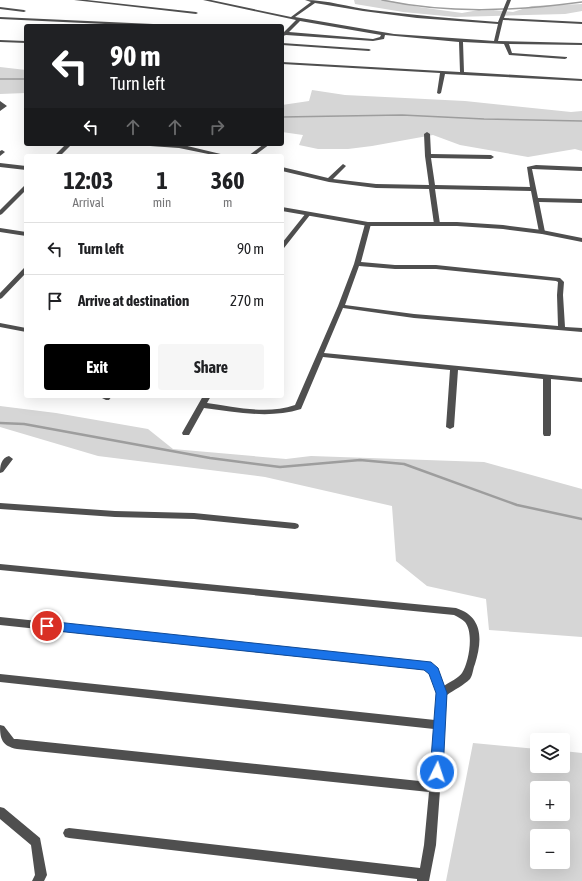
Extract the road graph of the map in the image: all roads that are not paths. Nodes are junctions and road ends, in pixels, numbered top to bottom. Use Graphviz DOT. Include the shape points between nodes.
graph roads {
  1 [pos="76,0"];
  2 [pos="205,0"];
  3 [pos="307,0"];
  4 [pos="509,0"];
  5 [pos="315,1"];
  6 [pos="0,8"];
  7 [pos="24,11"];
  8 [pos="196,13"];
  9 [pos="0,18"];
  10 [pos="294,18"];
  11 [pos="300,19"];
  12 [pos="60,20"];
  13 [pos="500,21"];
  14 [pos="582,23"];
  15 [pos="57,24"];
  16 [pos="137,24"];
  17 [pos="284,33"];
  18 [pos="384,33"];
  19 [pos="0,40"];
  20 [pos="461,41"];
  21 [pos="496,41"];
  22 [pos="24,42"];
  23 [pos="506,42"];
  24 [pos="284,44"];
  25 [pos="582,44"];
  26 [pos="369,50"];
  27 [pos="565,58"];
  28 [pos="284,63"];
  29 [pos="443,72"];
  30 [pos="462,73"];
  31 [pos="582,80"];
  32 [pos="439,93"];
  33 [pos="0,103"];
  34 [pos="0,109"];
  35 [pos="427,134"];
  36 [pos="67,146"];
  37 [pos="179,146"];
  38 [pos="264,146"];
  39 [pos="59,154"];
  40 [pos="217,154"];
  41 [pos="254,154"];
  42 [pos="428,156"];
  43 [pos="491,157"];
  44 [pos="0,165"];
  45 [pos="343,166"];
  46 [pos="24,168"];
  47 [pos="284,169"];
  48 [pos="582,169"];
  49 [pos="329,180"];
  50 [pos="431,187"];
  51 [pos="534,189"];
  52 [pos="24,190"];
  53 [pos="536,200"];
  54 [pos="582,201"];
  55 [pos="284,209"];
  56 [pos="0,213"];
  57 [pos="308,214"];
  58 [pos="368,224"];
  59 [pos="437,224"];
  60 [pos="0,230"];
  61 [pos="542,232"];
  62 [pos="24,234"];
  63 [pos="582,240"];
  64 [pos="284,244"];
  65 [pos="357,264"];
  66 [pos="24,271"];
  67 [pos="18,277"];
  68 [pos="24,278"];
  69 [pos="0,297"];
  70 [pos="341,306"];
  71 [pos="0,325"];
  72 [pos="562,329"];
  73 [pos="24,330"];
  74 [pos="582,330"];
  75 [pos="320,355"];
  76 [pos="454,368"];
  77 [pos="547,377"];
  78 [pos="582,380"];
  79 [pos="206,398"];
  80 [pos="203,405"];
  81 [pos="450,428"];
  82 [pos="186,433"];
  83 [pos="547,434"];
  84 [pos="9,459"];
  85 [pos="0,470"];
  86 [pos="0,506"];
  87 [pos="295,526"];
  88 [pos="0,567"];
  89 [pos="0,621"];
  90 [pos="0,678"];
  91 [pos="442,693"];
  92 [pos="440,725"];
  93 [pos="0,729"];
  94 [pos="436,788"];
  95 [pos="0,812"];
  96 [pos="69,833"];
  97 [pos="424,877"];
  98 [pos="38,881"];
  1 -- 8 [label="street"];
  2 -- 10 [label="street"];
  3 -- 5 [label="street"];
  4 -- 13 [label="street"];
  5 -- 10 [label="street"];
  5 -- 13 [label="street" via="417,18"];
  6 -- 7 [label="street"];
  9 -- 12 [label="street"];
  10 -- 11 [label="street"];
  11 -- 17 [label="street"];
  11 -- 18 [label="street"];
  12 -- 15 [label="street"];
  12 -- 16 [label="street"];
  13 -- 14 [label="street"];
  13 -- 21 [label="street"];
  17 -- 18 [label="street" via="373,40 382,38"];
  18 -- 20 [label="street"];
  19 -- 22 [label="street"];
  20 -- 21 [label="street"];
  20 -- 30 [label="street"];
  21 -- 23 [label="street"];
  23 -- 25 [label="street"];
  23 -- 27 [label="street" via="511,54"];
  24 -- 26 [label="street"];
  28 -- 29 [label="street"];
  29 -- 30 [label="street"];
  29 -- 32 [label="street"];
  30 -- 31 [label="street"];
  33 -- 34 [label="street" via="4,106"];
  35 -- 42 [label="street"];
  36 -- 39 [label="street"];
  37 -- 40 [label="street"];
  38 -- 41 [label="street"];
  42 -- 43 [label="street"];
  42 -- 50 [label="street"];
  44 -- 46 [label="street"];
  45 -- 49 [label="street"];
  47 -- 49 [label="street"];
  48 -- 51 [label="street" via="529,168"];
  49 -- 50 [label="street" via="376,186"];
  50 -- 51 [label="street"];
  50 -- 59 [label="street"];
  51 -- 53 [label="street"];
  52 -- 56 [label="street"];
  53 -- 54 [label="street"];
  53 -- 61 [label="street"];
  55 -- 57 [label="street"];
  57 -- 58 [label="street"];
  57 -- 64 [label="street"];
  58 -- 59 [label="street"];
  58 -- 65 [label="street"];
  59 -- 61 [label="street" via="503,227"];
  60 -- 62 [label="street"];
  61 -- 63 [label="street"];
  65 -- 70 [label="street"];
  65 -- 72 [label="street" via="558,279 561,282"];
  66 -- 67 [label="street"];
  67 -- 68 [label="street"];
  67 -- 69 [label="street"];
  70 -- 72 [label="street" via="414,316"];
  70 -- 75 [label="street"];
  71 -- 73 [label="street"];
  72 -- 74 [label="street"];
  75 -- 76 [label="street"];
  75 -- 80 [label="street" via="298,407 270,413"];
  76 -- 77 [label="street"];
  76 -- 81 [label="street"];
  77 -- 78 [label="street"];
  77 -- 83 [label="street"];
  79 -- 80 [label="street"];
  80 -- 82 [label="street"];
  84 -- 85 [label="street"];
  86 -- 87 [label="street" via="115,514 194,516"];
  88 -- 91 [label="street" via="456,612 466,617 474,630 475,648 466,676"];
  89 -- 91 [label="street" via="427,666 434,671"];
  90 -- 92 [label="street"];
  91 -- 92 [label="street"];
  92 -- 94 [label="street"];
  93 -- 94 [label="street" via="11,743 17,744"];
  94 -- 97 [label="street"];
  95 -- 98 [label="street" via="36,842 41,875"];
  96 -- 97 [label="street"];
}
